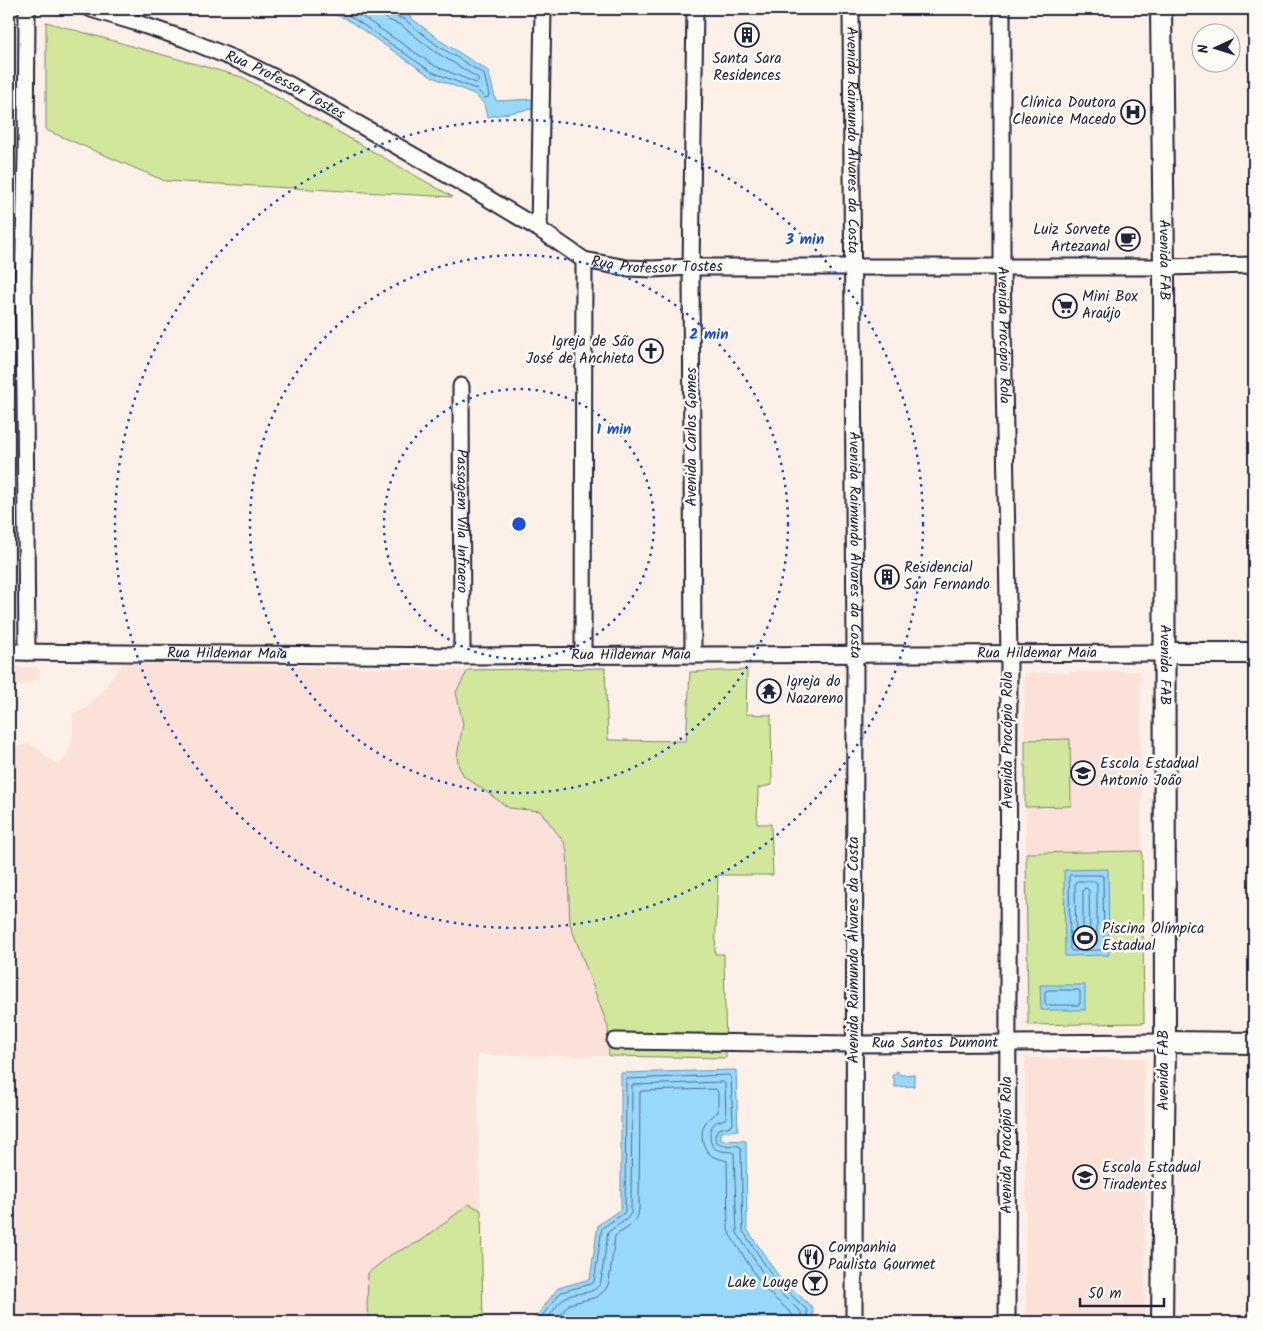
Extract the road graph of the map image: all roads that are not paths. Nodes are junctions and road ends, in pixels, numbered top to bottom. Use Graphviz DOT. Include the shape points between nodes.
graph roads {
  1 [pos="27,9"];
  2 [pos="91,9"];
  3 [pos="543,9"];
  4 [pos="695,9"];
  5 [pos="851,9"];
  6 [pos="1002,9"];
  7 [pos="1161,9"];
  8 [pos="136,15"];
  9 [pos="539,229"];
  10 [pos="584,260"];
  11 [pos="1254,265"];
  12 [pos="691,267"];
  13 [pos="853,267"];
  14 [pos="1002,267"];
  15 [pos="1164,267"];
  16 [pos="16,282"];
  17 [pos="461,386"];
  18 [pos="9,652"];
  19 [pos="27,652"];
  20 [pos="1164,653"];
  21 [pos="1254,653"];
  22 [pos="693,655"];
  23 [pos="855,655"];
  24 [pos="1009,655"];
  25 [pos="462,656"];
  26 [pos="583,656"];
  27 [pos="615,1041"];
  28 [pos="1165,1042"];
  29 [pos="1254,1042"];
  30 [pos="853,1044"];
  31 [pos="1007,1044"];
  32 [pos="854,1322"];
  33 [pos="1007,1322"];
  34 [pos="1162,1322"];
  1 -- 16 [label="street" via="26,156"];
  2 -- 8 [label="street, Rua Professor Tostes"];
  3 -- 9 [label="street"];
  4 -- 12 [label="street, Avenida Carlos Gomes"];
  5 -- 13 [label="street, Avenida Raimundo Álvares da Costa"];
  6 -- 14 [label="street, Avenida Procópio Rola"];
  7 -- 15 [label="main road, Avenida FAB"];
  8 -- 9 [label="street, Rua Professor Tostes" via="290,84"];
  9 -- 10 [label="street, Rua Professor Tostes"];
  10 -- 12 [label="street, Rua Professor Tostes" via="627,268"];
  10 -- 26 [label="street"];
  11 -- 15 [label="street, Rua Professor Tostes"];
  12 -- 13 [label="street, Rua Professor Tostes"];
  12 -- 22 [label="street, Avenida Carlos Gomes"];
  13 -- 14 [label="street, Rua Professor Tostes"];
  13 -- 23 [label="street, Avenida Raimundo Álvares da Costa"];
  14 -- 15 [label="street, Rua Professor Tostes"];
  14 -- 24 [label="street, Avenida Procópio Rola"];
  15 -- 20 [label="main road, Avenida FAB"];
  16 -- 19 [label="street" via="26,406"];
  17 -- 25 [label="street, Passagem Vila Infraero"];
  18 -- 19 [label="street, Rua Hildemar Maia"];
  19 -- 25 [label="street, Rua Hildemar Maia"];
  20 -- 21 [label="main road, Rua Hildemar Maia"];
  20 -- 24 [label="street, Rua Hildemar Maia"];
  20 -- 28 [label="main road, Avenida FAB"];
  22 -- 23 [label="street, Rua Hildemar Maia"];
  22 -- 26 [label="street, Rua Hildemar Maia"];
  23 -- 24 [label="street, Rua Hildemar Maia"];
  23 -- 30 [label="street, Avenida Raimundo Álvares da Costa"];
  24 -- 31 [label="street, Avenida Procópio Rola"];
  25 -- 26 [label="street, Rua Hildemar Maia"];
  27 -- 30 [label="street, Rua Santos Dumont"];
  28 -- 29 [label="main road, Rua Santos Dumont"];
  28 -- 31 [label="street, Rua Santos Dumont"];
  28 -- 34 [label="main road, Avenida FAB"];
  30 -- 31 [label="street, Rua Santos Dumont"];
  30 -- 32 [label="street, Avenida Raimundo Álvares da Costa"];
  31 -- 33 [label="street, Avenida Procópio Rola"];
}
